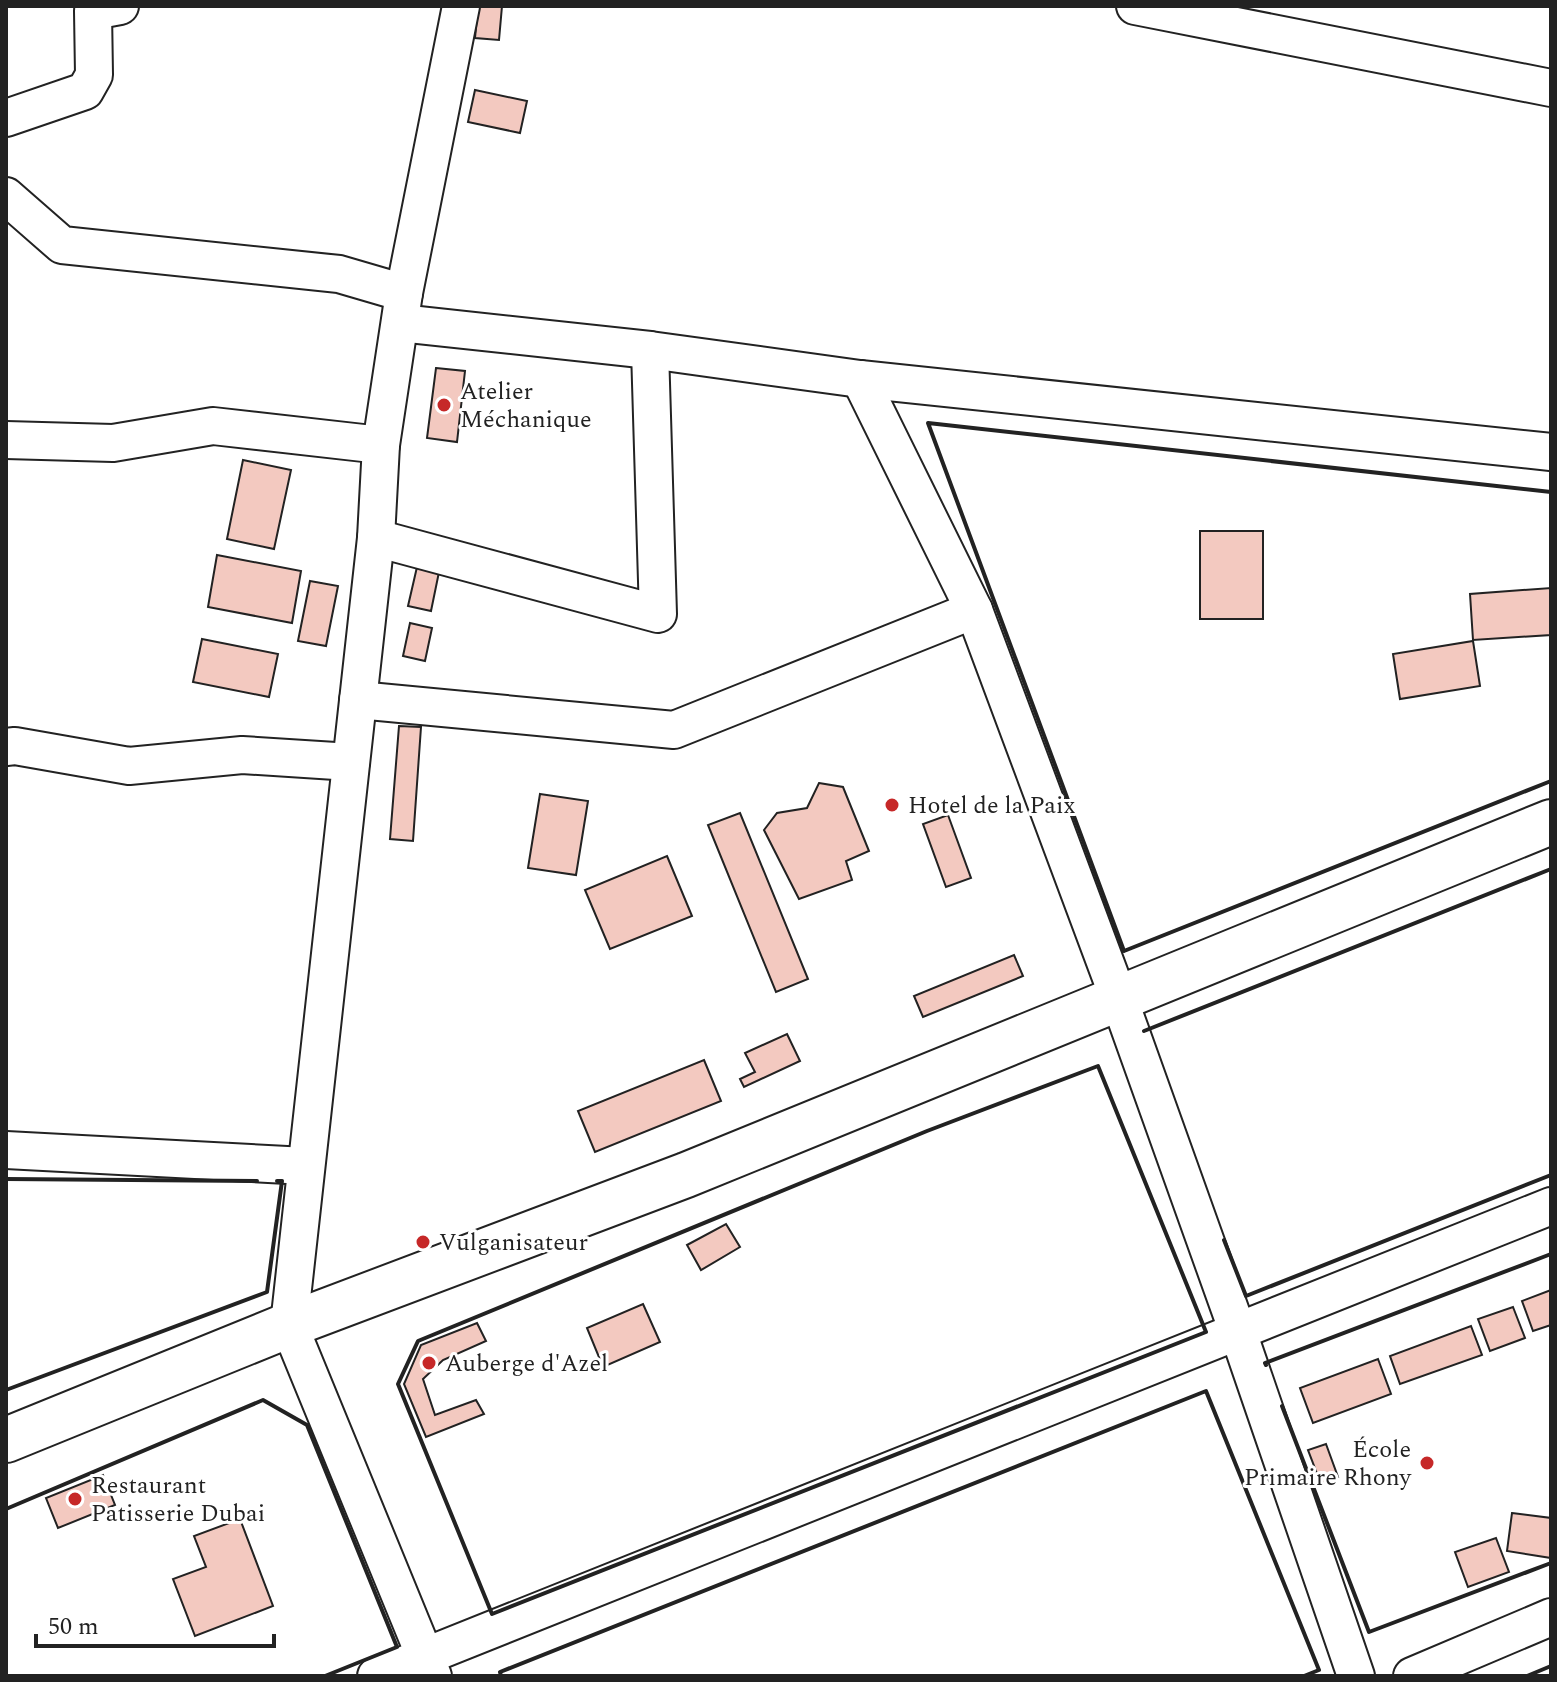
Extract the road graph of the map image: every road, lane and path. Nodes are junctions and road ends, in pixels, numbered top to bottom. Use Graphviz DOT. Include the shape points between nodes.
graph roads {
  1 [pos="461,6"];
  2 [pos="1135,6"];
  3 [pos="102,8"];
  4 [pos="1551,88"];
  5 [pos="6,118"];
  6 [pos="6,196"];
  7 [pos="402,308"];
  8 [pos="650,350"];
  9 [pos="860,379"];
  10 [pos="6,440"];
  11 [pos="381,445"];
  12 [pos="1551,452"];
  13 [pos="376,538"];
  14 [pos="974,610"];
  15 [pos="358,700"];
  16 [pos="6,747"];
  17 [pos="351,762"];
  18 [pos="1551,822"];
  19 [pos="1119,999"];
  20 [pos="6,1150"];
  21 [pos="306,1166"];
  22 [pos="1551,1206"];
  23 [pos="289,1325"];
  24 [pos="1238,1332"];
  25 [pos="6,1440"];
  26 [pos="1551,1617"];
  27 [pos="429,1666"];
  28 [pos="376,1676"];
  29 [pos="1356,1676"];
  30 [pos="1412,1676"];
  1 -- 7 [label="street"];
  2 -- 4 [label="street"];
  3 -- 5 [label="street" via="94,75 85,91"];
  6 -- 7 [label="street" via="62,245 339,274"];
  7 -- 8 [label="street"];
  7 -- 11 [label="street"];
  8 -- 9 [label="street"];
  8 -- 13 [label="street" via="658,614"];
  9 -- 12 [label="street"];
  9 -- 14 [label="street"];
  10 -- 11 [label="street" via="113,443 213,426"];
  11 -- 13 [label="street"];
  13 -- 15 [label="street"];
  14 -- 15 [label="street" via="674,730"];
  14 -- 19 [label="street"];
  15 -- 17 [label="street"];
  16 -- 17 [label="street" via="129,766 242,755"];
  17 -- 21 [label="street"];
  18 -- 19 [label="main road"];
  19 -- 23 [label="main road" via="686,1175"];
  19 -- 24 [label="street"];
  20 -- 21 [label="street"];
  21 -- 23 [label="street"];
  22 -- 24 [label="street"];
  23 -- 25 [label="main road"];
  23 -- 27 [label="street"];
  24 -- 27 [label="street"];
  24 -- 29 [label="street"];
  26 -- 30 [label="street"];
  27 -- 28 [label="street"];
}
